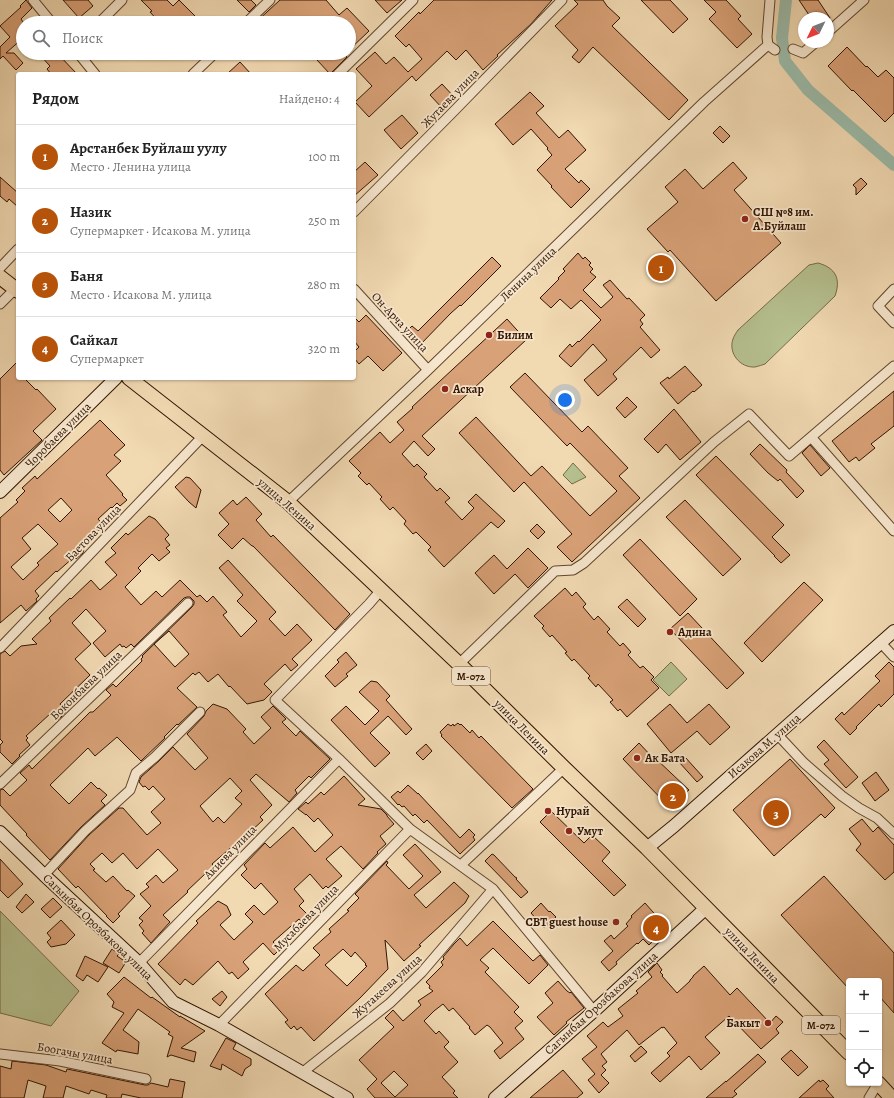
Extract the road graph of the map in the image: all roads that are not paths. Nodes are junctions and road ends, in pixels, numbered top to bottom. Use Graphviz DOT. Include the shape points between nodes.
graph roads {
  1 [pos="33,0"];
  2 [pos="122,0"];
  3 [pos="270,0"];
  4 [pos="413,0"];
  5 [pos="562,0"];
  6 [pos="770,0"];
  7 [pos="864,0"];
  8 [pos="46,16"];
  9 [pos="106,16"];
  10 [pos="253,16"];
  11 [pos="834,27"];
  12 [pos="809,48"];
  13 [pos="793,49"];
  14 [pos="356,56"];
  15 [pos="84,60"];
  16 [pos="208,60"];
  17 [pos="352,60"];
  18 [pos="93,72"];
  19 [pos="195,72"];
  20 [pos="340,72"];
  21 [pos="356,210"];
  22 [pos="16,251"];
  23 [pos="0,268"];
  24 [pos="0,277"];
  25 [pos="894,289"];
  26 [pos="16,290"];
  27 [pos="356,291"];
  28 [pos="0,304"];
  29 [pos="894,323"];
  30 [pos="894,366"];
  31 [pos="428,370"];
  32 [pos="114,380"];
  33 [pos="132,380"];
  34 [pos="203,436"];
  35 [pos="811,437"];
  36 [pos="0,492"];
  37 [pos="288,502"];
  38 [pos="894,531"];
  39 [pos="381,590"];
  40 [pos="188,603"];
  41 [pos="894,631"];
  42 [pos="880,643"];
  43 [pos="0,648"];
  44 [pos="894,657"];
  45 [pos="459,664"];
  46 [pos="200,712"];
  47 [pos="777,734"];
  48 [pos="339,759"];
  49 [pos="564,768"];
  50 [pos="0,784"];
  51 [pos="410,829"];
  52 [pos="0,832"];
  53 [pos="894,834"];
  54 [pos="647,848"];
  55 [pos="461,865"];
  56 [pos="44,875"];
  57 [pos="493,889"];
  58 [pos="706,908"];
  59 [pos="139,963"];
  60 [pos="594,1011"];
  61 [pos="219,1025"];
  62 [pos="846,1050"];
  63 [pos="0,1054"];
  64 [pos="303,1072"];
  65 [pos="146,1079"];
  66 [pos="876,1086"];
  67 [pos="881,1086"];
  68 [pos="347,1098"];
  69 [pos="495,1098"];
  70 [pos="869,1098"];
  71 [pos="892,1098"];
  1 -- 8 [label="street"];
  2 -- 9 [label="street"];
  3 -- 10 [label="street"];
  4 -- 14 [label="street"];
  5 -- 21 [label="street, Жутаева улица"];
  6 -- 31 [label="street, Ленина улица" via="767,38 771,48 704,102"];
  7 -- 11 [label="street"];
  12 -- 13 [label="street" via="803,53"];
  15 -- 18 [label="street"];
  16 -- 19 [label="street"];
  17 -- 20 [label="street"];
  22 -- 23 [label="street"];
  24 -- 26 [label="main road"];
  25 -- 29 [label="street" via="878,306"];
  26 -- 28 [label="street"];
  27 -- 31 [label="street, Он-Арча улица"];
  30 -- 35 [label="street"];
  31 -- 37 [label="street, Ленина улица"];
  32 -- 36 [label="street, Чоробаева улица"];
  33 -- 34 [label="main road, улица Ленина / М-072"];
  34 -- 37 [label="main road, улица Ленина / М-072"];
  34 -- 43 [label="street, Баетова улица"];
  35 -- 38 [label="street"];
  35 -- 45 [label="street" via="789,456 749,414 714,442 584,563 573,570 555,571"];
  37 -- 39 [label="main road, улица Ленина / М-072"];
  39 -- 45 [label="main road, улица Ленина / М-072"];
  39 -- 48 [label="street" via="275,700"];
  40 -- 50 [label="street, Боконбаева улица"];
  41 -- 42 [label="street, Исакова М. улица"];
  42 -- 44 [label="street"];
  42 -- 47 [label="street, Исакова М. улица"];
  45 -- 49 [label="main road, улица Ленина / М-072"];
  46 -- 56 [label="street" via="136,773 130,790 85,831"];
  47 -- 53 [label="street" via="804,763 842,796 877,818"];
  47 -- 54 [label="street, Исакова М. улица"];
  48 -- 51 [label="street"];
  48 -- 59 [label="street, Акиева улица"];
  49 -- 54 [label="main road, улица Ленина / М-072"];
  49 -- 55 [label="street"];
  51 -- 55 [label="street"];
  51 -- 61 [label="street, Мусабаева улица"];
  52 -- 56 [label="street, Сагынбая Орозбакова улица"];
  54 -- 58 [label="main road, улица Ленина / М-072"];
  55 -- 57 [label="street"];
  56 -- 59 [label="street, Сагынбая Орозбакова улица"];
  57 -- 60 [label="street"];
  57 -- 64 [label="street, Жутакеева улица" via="422,972 390,1003"];
  58 -- 60 [label="street, Сагынбая Орозбакова улица"];
  58 -- 62 [label="main road, улица Ленина / М-072"];
  59 -- 61 [label="street, Сагынбая Орозбакова улица" via="173,1002"];
  60 -- 69 [label="street, Сагынбая Орозбакова улица"];
  61 -- 64 [label="street, Сагынбая Орозбакова улица"];
  63 -- 65 [label="street, Боогачы улица" via="60,1061"];
  64 -- 68 [label="street, Сагынбая Орозбакова улица"];
  66 -- 70 [label="street"];
  67 -- 71 [label="main road"];
}
